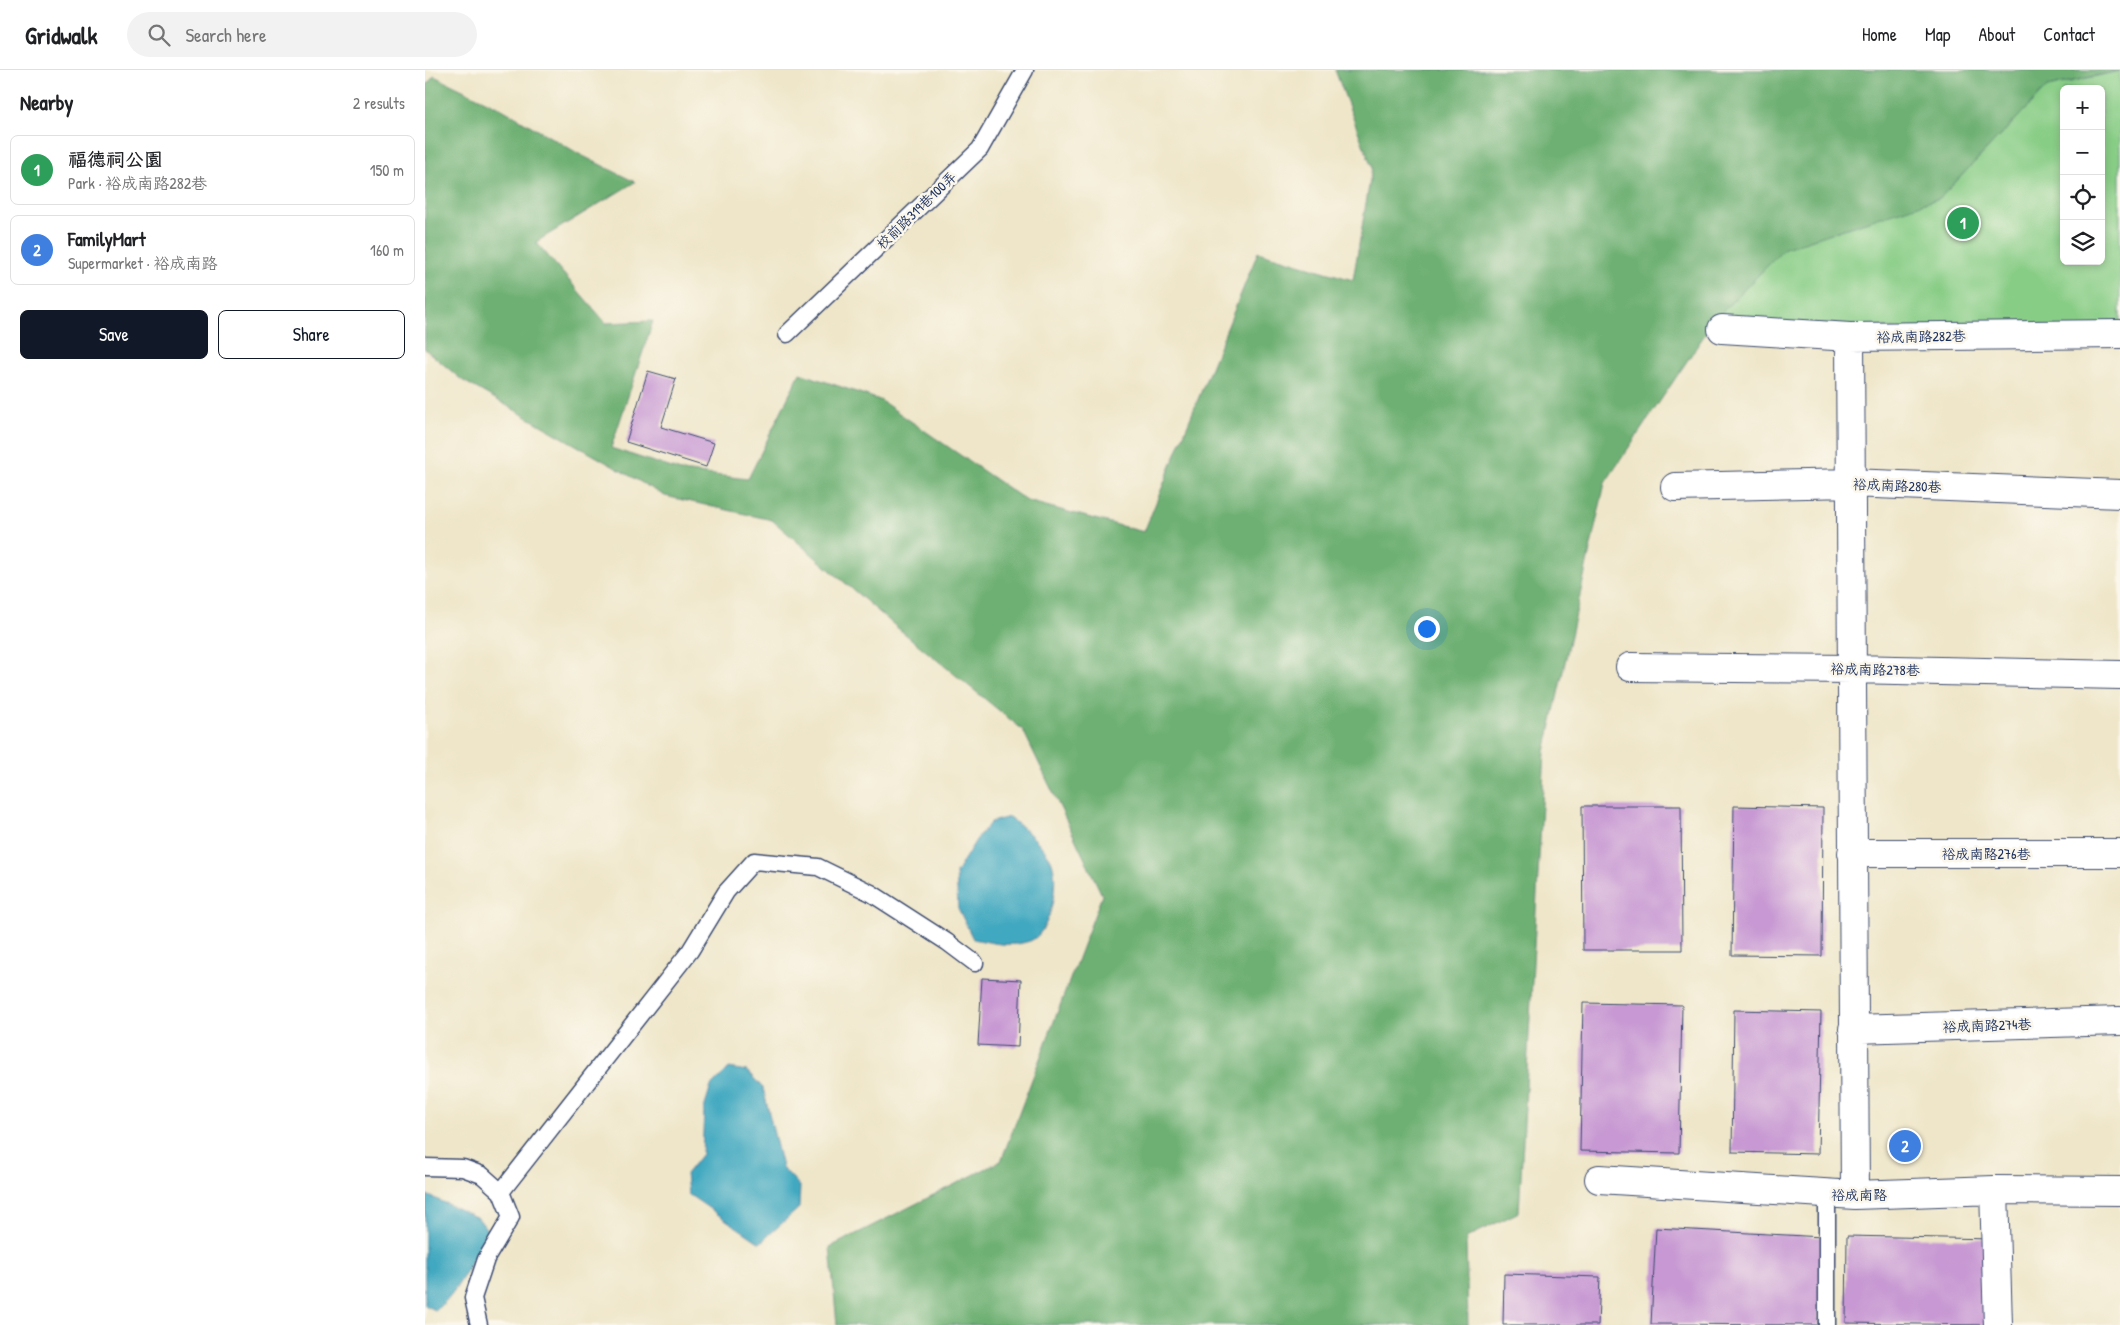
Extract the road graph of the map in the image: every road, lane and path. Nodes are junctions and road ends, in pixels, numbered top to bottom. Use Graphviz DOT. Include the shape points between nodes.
graph roads {
  1 [pos="1025,70"];
  2 [pos="1722,329"];
  3 [pos="787,334"];
  4 [pos="2120,334"];
  5 [pos="1851,336"];
  6 [pos="1851,483"];
  7 [pos="1675,487"];
  8 [pos="2120,494"];
  9 [pos="1630,668"];
  10 [pos="1852,669"];
  11 [pos="2120,675"];
  12 [pos="1852,853"];
  13 [pos="2120,853"];
  14 [pos="975,963"];
  15 [pos="2120,1021"];
  16 [pos="1853,1029"];
  17 [pos="425,1167"];
  18 [pos="1599,1179"];
  19 [pos="1994,1190"];
  20 [pos="2120,1191"];
  21 [pos="501,1192"];
  22 [pos="1827,1194"];
  23 [pos="1855,1195"];
  24 [pos="479,1325"];
  25 [pos="1827,1325"];
  26 [pos="1998,1325"];
  1 -- 3 [label="lane, 校前路319巷100弄" via="980,149"];
  2 -- 5 [label="street, 裕成南路282巷"];
  4 -- 5 [label="street, 裕成南路282巷"];
  5 -- 6 [label="street"];
  6 -- 7 [label="street, 裕成南路280巷"];
  6 -- 8 [label="street, 裕成南路280巷"];
  6 -- 10 [label="street"];
  9 -- 10 [label="street, 裕成南路278巷"];
  10 -- 11 [label="street, 裕成南路278巷"];
  10 -- 12 [label="street"];
  12 -- 13 [label="street, 裕成南路276巷"];
  12 -- 16 [label="street"];
  14 -- 21 [label="lane" via="871,893 818,867 754,861 726,892 690,951"];
  15 -- 16 [label="street, 裕成南路274巷"];
  16 -- 23 [label="street"];
  17 -- 21 [label="lane" via="463,1168 482,1175"];
  18 -- 22 [label="street, 裕成南路"];
  19 -- 20 [label="street, 裕成南路"];
  19 -- 23 [label="street, 裕成南路"];
  19 -- 26 [label="street"];
  21 -- 24 [label="lane" via="511,1217 486,1259 473,1298"];
  22 -- 23 [label="street, 裕成南路"];
  22 -- 25 [label="lane"];
}
